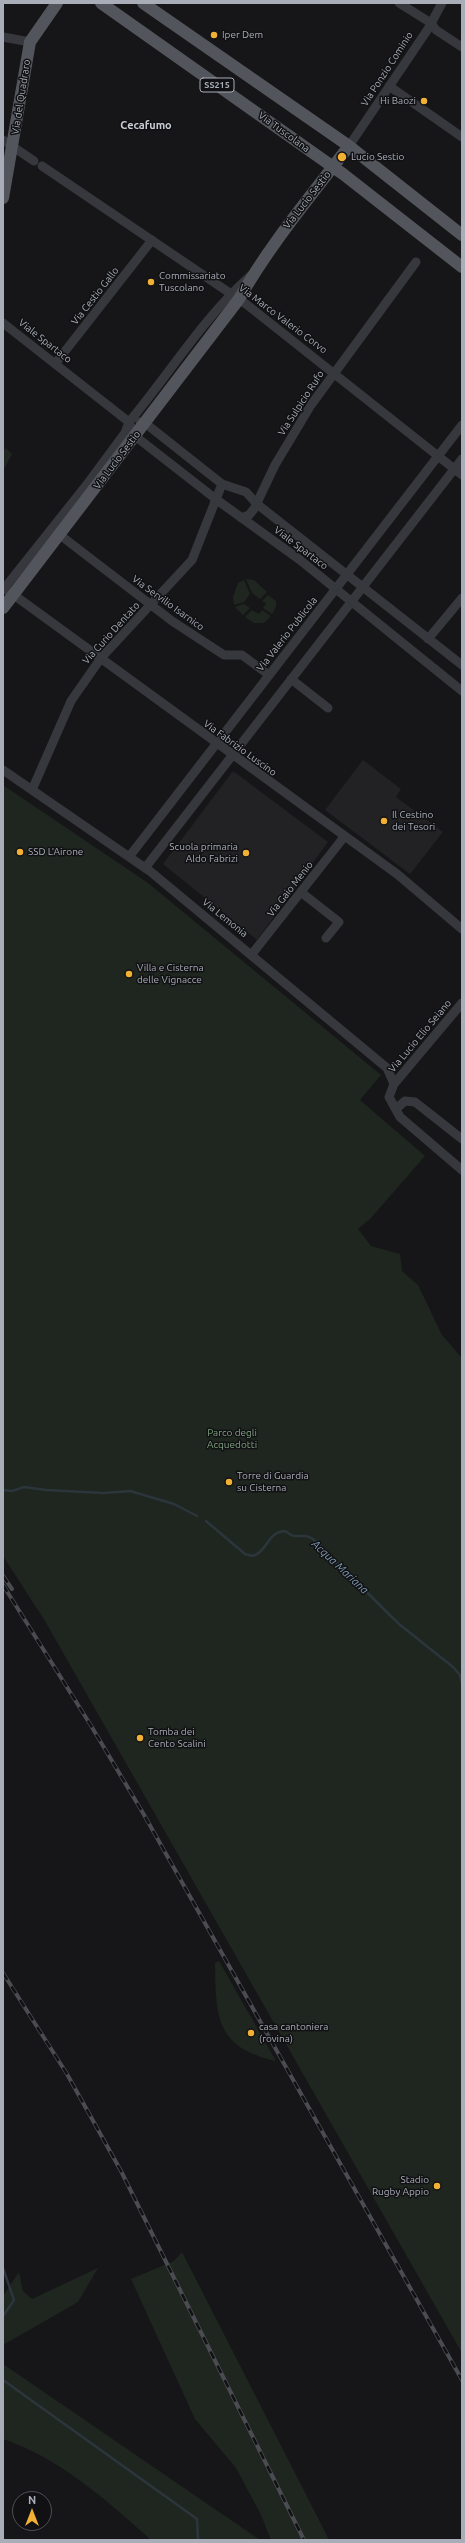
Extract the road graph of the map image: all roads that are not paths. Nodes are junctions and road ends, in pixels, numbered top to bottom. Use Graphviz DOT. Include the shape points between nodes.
graph roads {
  1 [pos="57,3"];
  2 [pos="101,3"];
  3 [pos="143,3"];
  4 [pos="400,3"];
  5 [pos="442,3"];
  6 [pos="432,23"];
  7 [pos="3,36"];
  8 [pos="30,42"];
  9 [pos="462,47"];
  10 [pos="389,86"];
  11 [pos="462,137"];
  12 [pos="3,140"];
  13 [pos="349,146"];
  14 [pos="13,147"];
  15 [pos="333,167"];
  16 [pos="3,198"];
  17 [pos="462,234"];
  18 [pos="152,240"];
  19 [pos="416,262"];
  20 [pos="462,268"];
  21 [pos="235,297"];
  22 [pos="215,311"];
  23 [pos="229,312"];
  24 [pos="3,323"];
  25 [pos="55,364"];
  26 [pos="335,373"];
  27 [pos="129,422"];
  28 [pos="145,423"];
  29 [pos="462,425"];
  30 [pos="126,443"];
  31 [pos="438,456"];
  32 [pos="462,459"];
  33 [pos="458,472"];
  34 [pos="222,484"];
  35 [pos="217,500"];
  36 [pos="257,504"];
  37 [pos="241,518"];
  38 [pos="60,535"];
  39 [pos="346,576"];
  40 [pos="361,588"];
  41 [pos="335,589"];
  42 [pos="6,590"];
  43 [pos="462,598"];
  44 [pos="350,602"];
  45 [pos="151,605"];
  46 [pos="4,606"];
  47 [pos="428,639"];
  48 [pos="101,658"];
  49 [pos="462,665"];
  50 [pos="269,675"];
  51 [pos="291,679"];
  52 [pos="462,691"];
  53 [pos="328,708"];
  54 [pos="215,743"];
  55 [pos="231,755"];
  56 [pos="3,770"];
  57 [pos="32,790"];
  58 [pos="344,837"];
  59 [pos="129,857"];
  60 [pos="145,868"];
  61 [pos="302,893"];
  62 [pos="462,929"];
  63 [pos="326,938"];
  64 [pos="252,954"];
  65 [pos="462,1003"];
  66 [pos="394,1084"];
  67 [pos="397,1108"];
  68 [pos="460,1138"];
  69 [pos="462,1170"];
  1 -- 8 [label="main road, Via del Quadraro"];
  2 -- 15 [label="main road, Via Tuscolana / SS215"];
  3 -- 13 [label="main road"];
  4 -- 6 [label="street"];
  5 -- 6 [label="street, Via Ponzio Cominio"];
  6 -- 9 [label="street" via="436,30"];
  6 -- 10 [label="street, Via Ponzio Cominio"];
  7 -- 8 [label="street"];
  8 -- 14 [label="main road, Via del Quadraro"];
  10 -- 11 [label="street"];
  10 -- 13 [label="street, Via Ponzio Cominio"];
  12 -- 14 [label="street, Via Marco Valerio Corvo"];
  13 -- 15 [label="main road, Via Lucio Sestio"];
  13 -- 17 [label="main road"];
  14 -- 16 [label="main road, Via del Quadraro"];
  14 -- 18 [label="street, Via Marco Valerio Corvo"];
  15 -- 20 [label="main road, Via Tuscolana / SS215"];
  15 -- 21 [label="main road, Via Lucio Sestio"];
  18 -- 21 [label="street, Via Marco Valerio Corvo"];
  18 -- 25 [label="street, Via Cestio Gallo"];
  19 -- 26 [label="street, Via Sulpicio Rufo"];
  21 -- 22 [label="street, Via Lucio Sestio"];
  21 -- 23 [label="main road, Via Lucio Sestio"];
  21 -- 26 [label="street, Via Marco Valerio Corvo"];
  22 -- 23 [label="street"];
  22 -- 27 [label="street, Via Lucio Sestio"];
  23 -- 28 [label="main road, Via Lucio Sestio"];
  24 -- 25 [label="street, Viale Spartaco"];
  25 -- 27 [label="street, Viale Spartaco"];
  26 -- 31 [label="street, Via Marco Valerio Corvo"];
  26 -- 36 [label="street, Via Sulpicio Rufo" via="298,424"];
  27 -- 28 [label="street"];
  27 -- 30 [label="street, Viale Spartaco"];
  27 -- 30 [label="street, Via Lucio Sestio"];
  28 -- 30 [label="main road, Via Lucio Sestio"];
  28 -- 34 [label="street, Viale Spartaco"];
  29 -- 31 [label="street, Via Valerio Publicola"];
  30 -- 35 [label="street, Viale Spartaco"];
  30 -- 38 [label="main road, Via Lucio Sestio"];
  30 -- 42 [label="street, Via Lucio Sestio"];
  31 -- 33 [label="street, Via Marco Valerio Corvo"];
  31 -- 39 [label="street, Via Valerio Publicola"];
  32 -- 33 [label="street"];
  33 -- 40 [label="street"];
  34 -- 35 [label="street, Via Curio Dentato"];
  34 -- 36 [label="street, Viale Spartaco" via="242,489"];
  35 -- 37 [label="street, Viale Spartaco"];
  35 -- 45 [label="street, Via Curio Dentato" via="192,560"];
  36 -- 37 [label="street" via="251,514"];
  36 -- 39 [label="street, Viale Spartaco"];
  37 -- 41 [label="street, Viale Spartaco"];
  38 -- 42 [label="main road, Via Lucio Sestio"];
  38 -- 45 [label="street, Via Servilio Isarnico"];
  39 -- 40 [label="street, Viale Spartaco"];
  39 -- 41 [label="street, Via Valerio Publicola"];
  40 -- 44 [label="street"];
  40 -- 47 [label="street, Viale Spartaco"];
  41 -- 44 [label="street, Viale Spartaco"];
  41 -- 50 [label="street, Via Valerio Publicola"];
  42 -- 46 [label="main road, Via Lucio Sestio"];
  42 -- 48 [label="street, Via Fabrizio Luscino"];
  43 -- 47 [label="street"];
  44 -- 51 [label="street"];
  44 -- 52 [label="street, Viale Spartaco"];
  45 -- 48 [label="street, Via Curio Dentato"];
  45 -- 50 [label="street, Via Servilio Isarnico" via="224,655 242,655"];
  47 -- 49 [label="street, Viale Spartaco"];
  48 -- 54 [label="street, Via Fabrizio Luscino"];
  48 -- 57 [label="street, Via Curio Dentato" via="71,701"];
  50 -- 54 [label="street, Via Valerio Publicola"];
  51 -- 53 [label="street"];
  51 -- 55 [label="street"];
  54 -- 55 [label="street, Via Fabrizio Luscino"];
  54 -- 59 [label="street, Via Valerio Publicola"];
  55 -- 58 [label="street, Via Fabrizio Luscino"];
  55 -- 60 [label="street"];
  56 -- 57 [label="street, Via Lemonia"];
  57 -- 59 [label="street, Via Lemonia"];
  58 -- 61 [label="street, Via Gaio Menio"];
  58 -- 62 [label="street, Via Fabrizio Luscino" via="412,886"];
  59 -- 60 [label="street, Via Lemonia"];
  60 -- 64 [label="street, Via Lemonia"];
  61 -- 63 [label="street" via="339,922"];
  61 -- 64 [label="street, Via Gaio Menio"];
  64 -- 66 [label="street, Via Lemonia" via="388,1070"];
  65 -- 66 [label="street, Via Lucio Elio Seiano"];
  66 -- 67 [label="street" via="389,1097"];
  67 -- 68 [label="street" via="406,1100 415,1102"];
  67 -- 69 [label="street" via="403,1120"];
}
